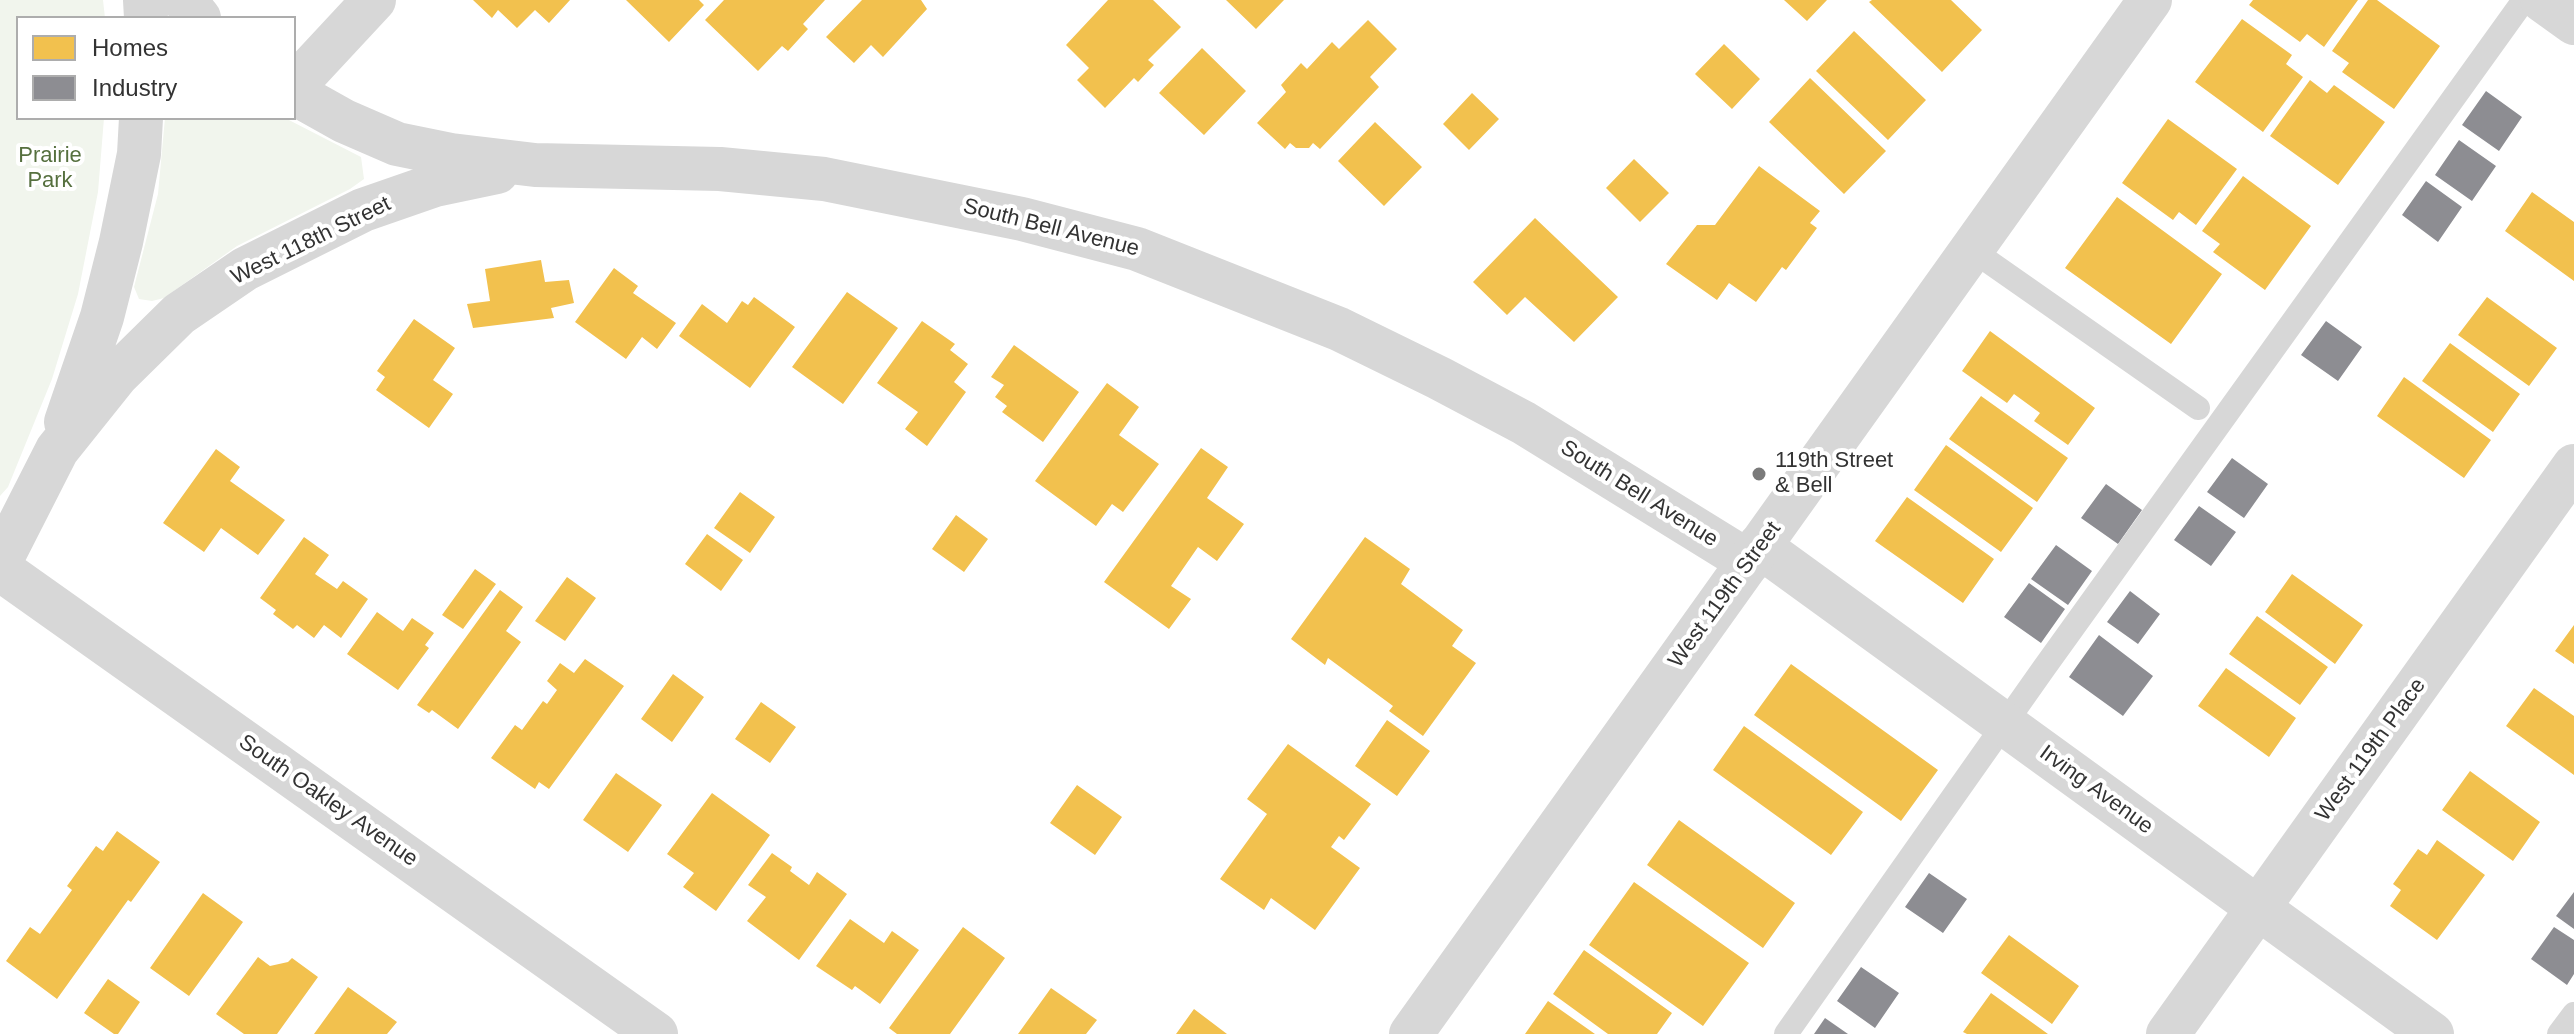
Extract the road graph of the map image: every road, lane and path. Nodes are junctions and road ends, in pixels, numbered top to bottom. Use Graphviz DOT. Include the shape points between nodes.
graph roads {
  1 [pos="184,0"];
  2 [pos="374,0"];
  3 [pos="2150,0"];
  4 [pos="2524,0"];
  5 [pos="2542,0"];
  6 [pos="197,16"];
  7 [pos="2574,23"];
  8 [pos="296,84"];
  9 [pos="296,94"];
  10 [pos="141,120"];
  11 [pos="535,165"];
  12 [pos="1972,250"];
  13 [pos="2198,408"];
  14 [pos="57,450"];
  15 [pos="2574,466"];
  16 [pos="1754,554"];
  17 [pos="0,562"];
  18 [pos="0,569"];
  19 [pos="2004,723"];
  20 [pos="2258,908"];
  21 [pos="2574,1014"];
  22 [pos="656,1034"];
  23 [pos="1411,1034"];
  24 [pos="1786,1034"];
  25 [pos="2168,1034"];
  26 [pos="2432,1034"];
  27 [pos="2559,1034"];
  1 -- 6 [label="street"];
  2 -- 8 [label="street"];
  3 -- 12 [label="street, West 119th Street"];
  4 -- 19 [label="lane"];
  5 -- 7 [label="street"];
  9 -- 11 [label="street, South Bell Avenue" via="397,144"];
  10 -- 14 [label="street, West 118th Street" via="139,154 102,317"];
  11 -- 14 [label="street, West 118th Street" via="435,185 363,210 245,269 179,314 117,375"];
  11 -- 16 [label="street, South Bell Avenue" via="720,169 824,179 1008,215 1137,249 1339,329 1439,378"];
  12 -- 13 [label="lane"];
  12 -- 16 [label="street, West 119th Street"];
  14 -- 17 [label="street, West 118th Street"];
  15 -- 20 [label="street, West 119th Place"];
  16 -- 19 [label="street, Irving Avenue"];
  16 -- 23 [label="street, West 119th Street"];
  18 -- 22 [label="street, South Oakley Avenue"];
  19 -- 20 [label="street, Irving Avenue"];
  19 -- 24 [label="lane"];
  20 -- 25 [label="street, West 119th Place"];
  20 -- 26 [label="street, Irving Avenue"];
  21 -- 27 [label="lane"];
}
